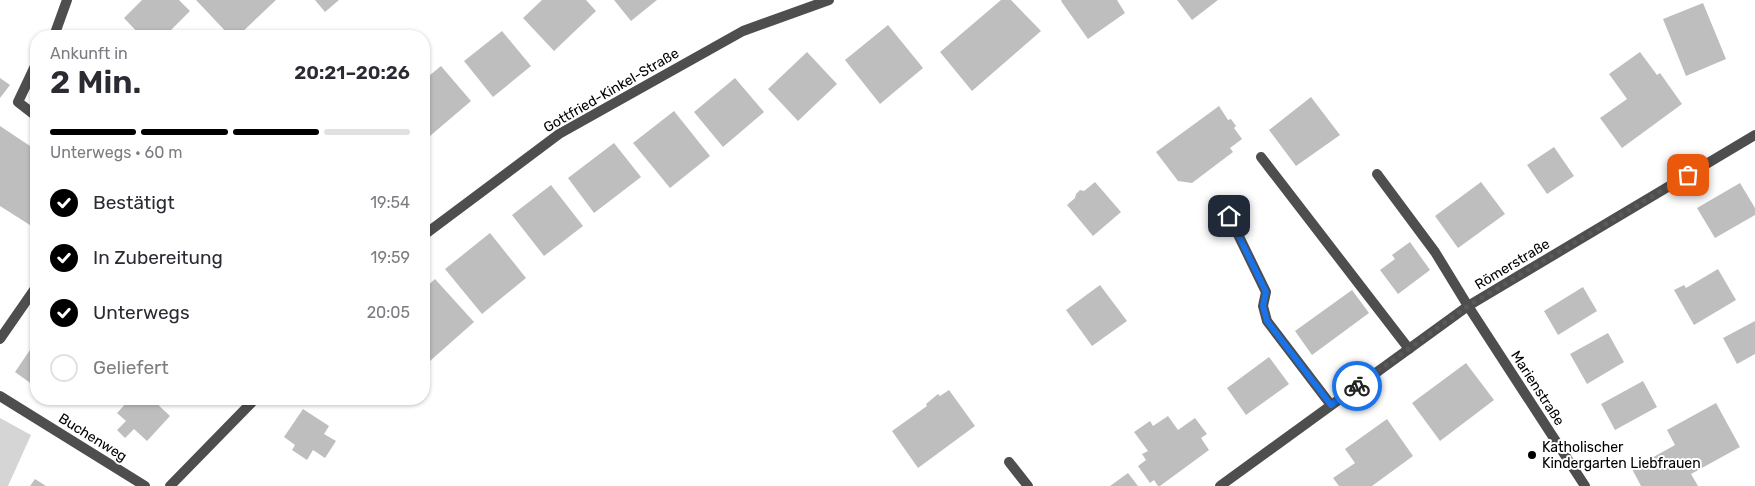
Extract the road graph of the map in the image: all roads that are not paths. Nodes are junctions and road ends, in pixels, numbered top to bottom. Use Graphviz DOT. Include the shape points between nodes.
graph roads {
  1 [pos="67,0"];
  2 [pos="829,0"];
  3 [pos="56,30"];
  4 [pos="30,77"];
  5 [pos="30,111"];
  6 [pos="1755,135"];
  7 [pos="1261,158"];
  8 [pos="1378,174"];
  9 [pos="1229,216"];
  10 [pos="430,231"];
  11 [pos="30,296"];
  12 [pos="1468,306"];
  13 [pos="0,339"];
  14 [pos="1409,349"];
  15 [pos="0,396"];
  16 [pos="249,405"];
  17 [pos="1331,405"];
  18 [pos="1009,462"];
  19 [pos="145,486"];
  20 [pos="170,486"];
  21 [pos="1028,486"];
  22 [pos="1220,486"];
  23 [pos="1585,486"];
  1 -- 3 [label="street"];
  2 -- 10 [label="street, Gottfried-Kinkel-Straße" via="743,30 559,134"];
  4 -- 5 [label="street" via="18,102"];
  6 -- 12 [label="street, Römerstraße"];
  7 -- 14 [label="street"];
  8 -- 12 [label="street, Marienstraße" via="1435,252"];
  9 -- 17 [label="street" via="1266,292 1263,306 1267,321"];
  11 -- 13 [label="street"];
  12 -- 14 [label="street, Römerstraße"];
  12 -- 23 [label="street, Marienstraße"];
  14 -- 17 [label="street, Römerstraße"];
  15 -- 19 [label="street, Buchenweg"];
  16 -- 20 [label="street"];
  17 -- 22 [label="street, Römerstraße"];
  18 -- 21 [label="street"];
}
